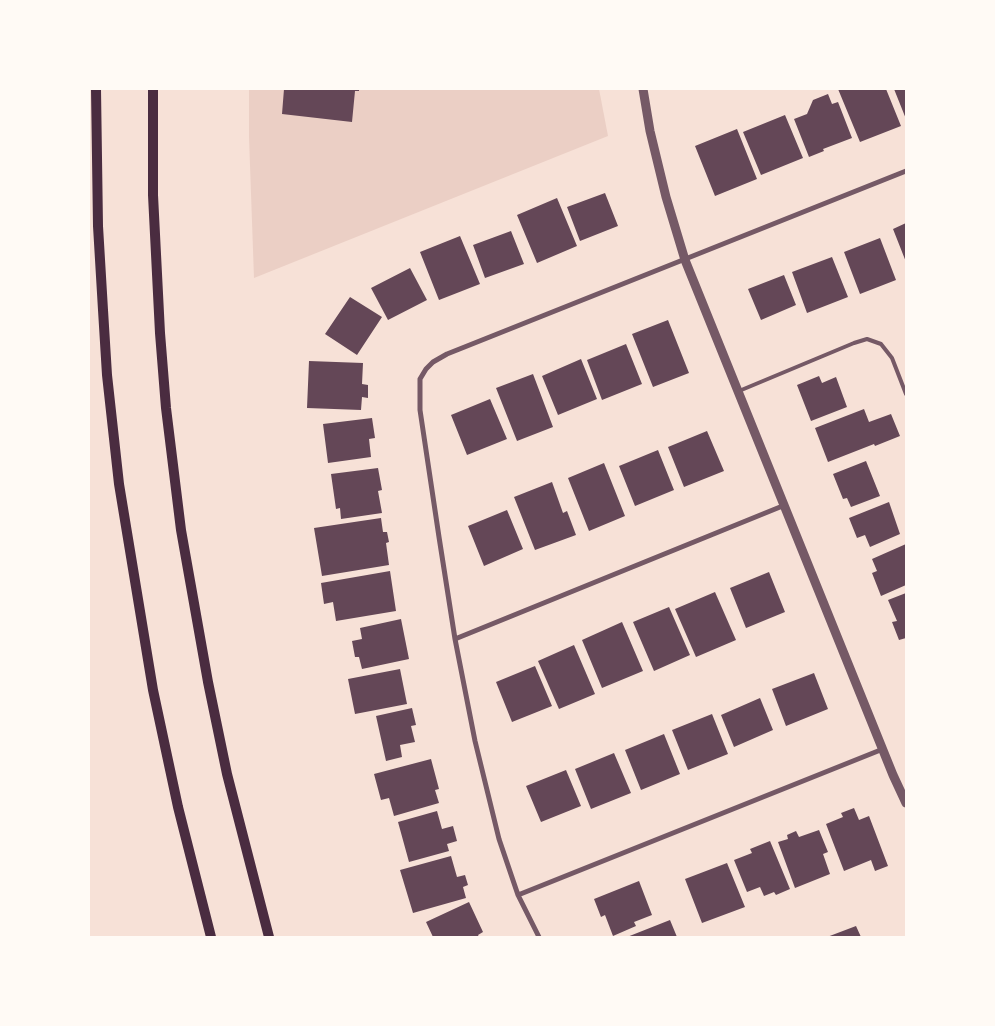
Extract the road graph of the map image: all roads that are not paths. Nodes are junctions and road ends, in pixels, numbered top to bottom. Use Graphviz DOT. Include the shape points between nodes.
graph roads {
  1 [pos="96,89"];
  2 [pos="153,89"];
  3 [pos="644,89"];
  4 [pos="906,171"];
  5 [pos="685,260"];
  6 [pos="738,391"];
  7 [pos="906,394"];
  8 [pos="785,505"];
  9 [pos="455,639"];
  10 [pos="883,749"];
  11 [pos="906,803"];
  12 [pos="518,895"];
  13 [pos="211,937"];
  14 [pos="269,937"];
  15 [pos="539,937"];
  1 -- 13 [label="main road" via="98,226 108,384 119,484 154,698"];
  2 -- 14 [label="main road" via="153,195 160,333 179,520 225,765"];
  3 -- 5 [label="street" via="666,198"];
  4 -- 5 [label="street"];
  5 -- 6 [label="street"];
  5 -- 9 [label="street" via="447,354 426,369 420,379 420,410"];
  6 -- 7 [label="lane" via="867,339 881,344 892,358"];
  6 -- 8 [label="street"];
  8 -- 9 [label="street"];
  8 -- 10 [label="street"];
  9 -- 12 [label="street" via="477,750 499,839"];
  10 -- 11 [label="street"];
  10 -- 12 [label="street"];
  12 -- 15 [label="street"];
}
